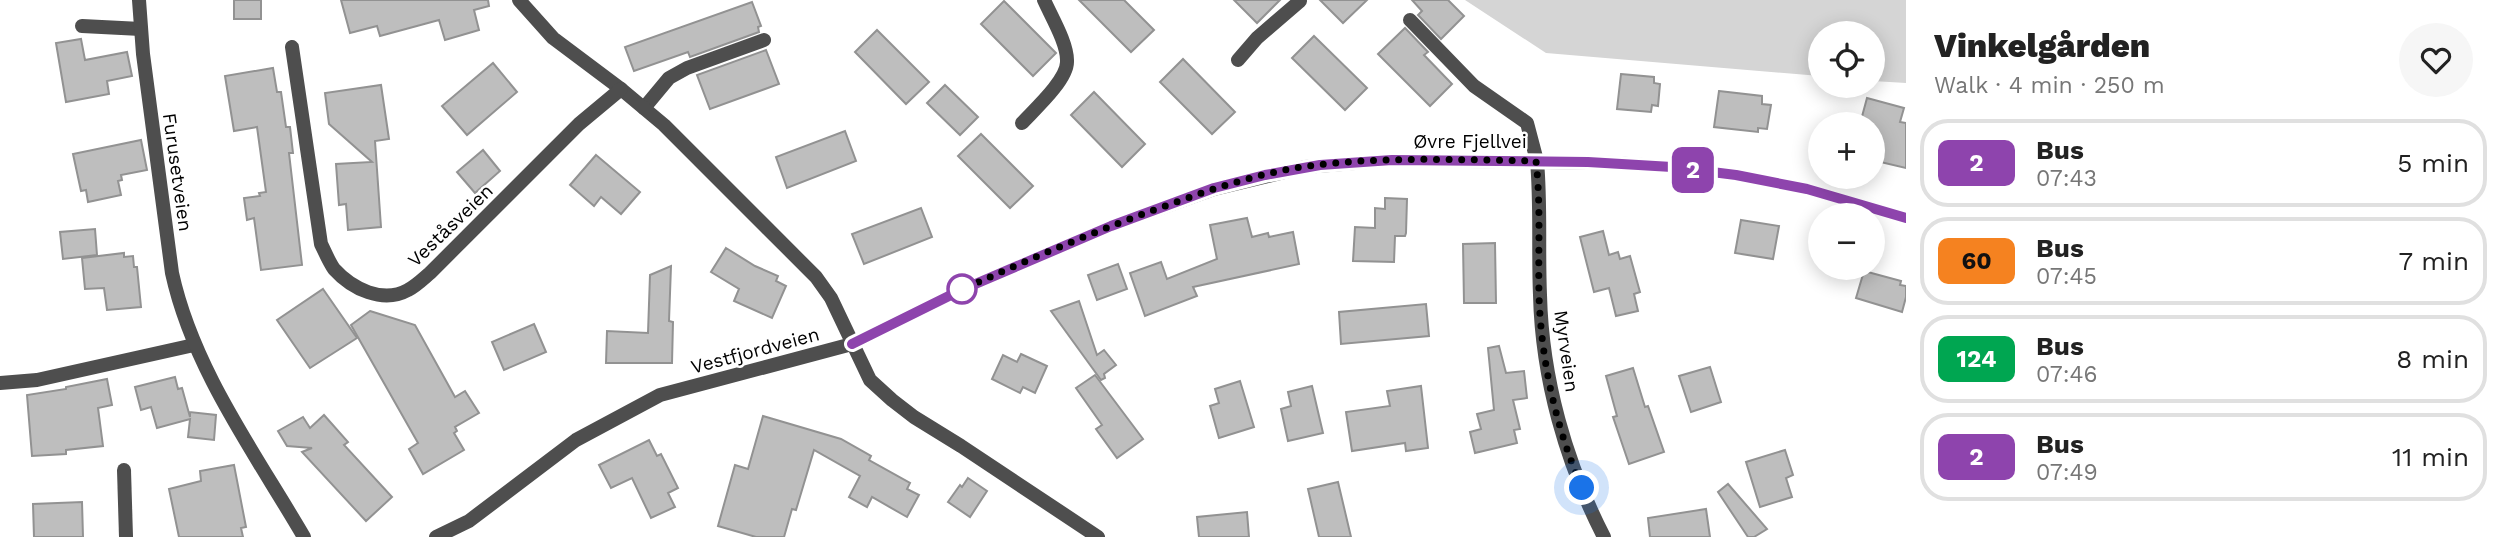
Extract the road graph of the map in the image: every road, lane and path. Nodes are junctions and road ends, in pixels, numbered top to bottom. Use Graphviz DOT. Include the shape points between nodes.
graph roads {
  1 [pos="139,0"];
  2 [pos="519,0"];
  3 [pos="1044,0"];
  4 [pos="1300,1"];
  5 [pos="1410,20"];
  6 [pos="82,26"];
  7 [pos="141,29"];
  8 [pos="764,40"];
  9 [pos="292,47"];
  10 [pos="1238,60"];
  11 [pos="621,89"];
  12 [pos="644,108"];
  13 [pos="1022,123"];
  14 [pos="1536,161"];
  15 [pos="1906,218"];
  16 [pos="852,344"];
  17 [pos="194,345"];
  18 [pos="0,383"];
  19 [pos="124,470"];
  20 [pos="445,536"];
  21 [pos="126,537"];
  22 [pos="304,537"];
  23 [pos="1098,537"];
  24 [pos="1604,537"];
  1 -- 7 [label="street, Furusetveien"];
  2 -- 11 [label="street" via="553,37"];
  3 -- 13 [label="street" via="1068,61 1057,83"];
  4 -- 10 [label="street"];
  5 -- 14 [label="street, Myrveien" via="1474,86 1527,123"];
  6 -- 7 [label="street"];
  7 -- 17 [label="street, Furusetveien" via="172,272"];
  8 -- 12 [label="street" via="669,78"];
  9 -- 11 [label="street, Veståsveien" via="321,244 334,268 358,289 375,295 407,291 430,273 579,124"];
  11 -- 12 [label="street"];
  12 -- 16 [label="street" via="816,277"];
  14 -- 15 [label="street, Øvre Fjellvei" via="1736,175 1807,189"];
  14 -- 16 [label="street, Øvre Fjellvei" via="1334,163 1244,180 1040,255"];
  14 -- 24 [label="street, Myrveien" via="1545,359 1572,466"];
  16 -- 20 [label="street, Vestfjordveien" via="660,395 576,440"];
  16 -- 23 [label="street" via="870,380 892,400"];
  17 -- 18 [label="street" via="37,380"];
  17 -- 22 [label="street, Furusetveien"];
  19 -- 21 [label="street"];
}
